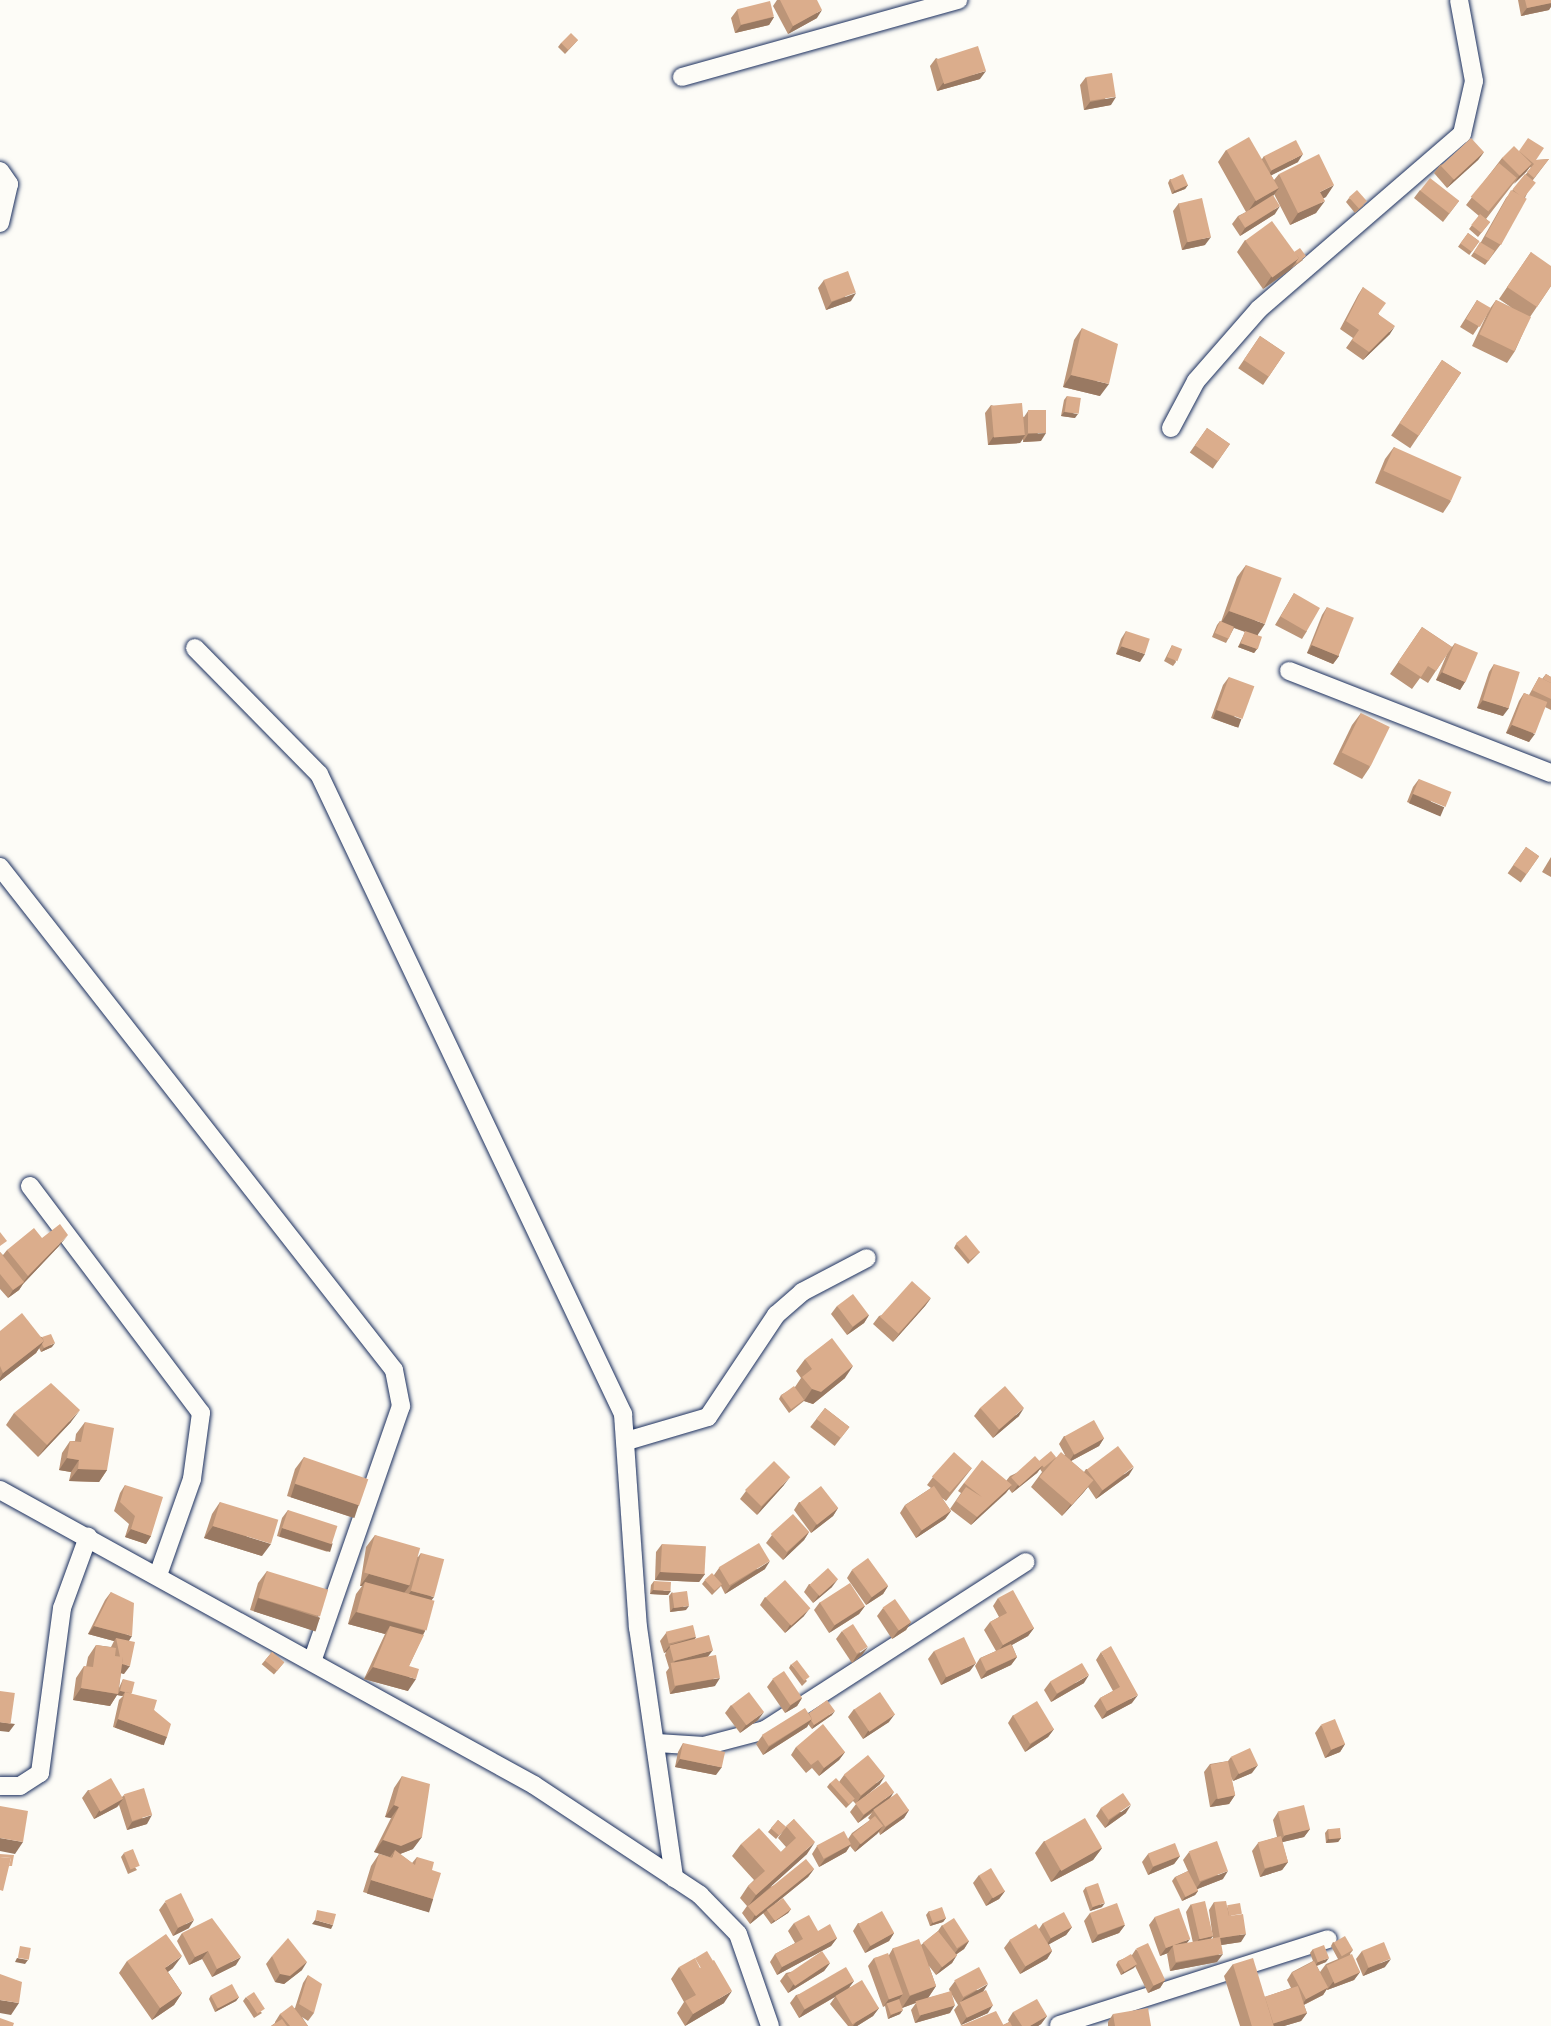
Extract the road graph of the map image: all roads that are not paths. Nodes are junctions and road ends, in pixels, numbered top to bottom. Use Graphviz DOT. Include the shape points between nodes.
graph roads {
  1 [pos="958,0"];
  2 [pos="1459,0"];
  3 [pos="682,77"];
  4 [pos="0,171"];
  5 [pos="0,223"];
  6 [pos="1171,428"];
  7 [pos="195,648"];
  8 [pos="1289,671"];
  9 [pos="1551,773"];
  10 [pos="0,867"];
  11 [pos="30,1186"];
  12 [pos="867,1258"];
  13 [pos="630,1440"];
  14 [pos="0,1490"];
  15 [pos="88,1537"];
  16 [pos="1026,1562"];
  17 [pos="158,1575"];
  18 [pos="312,1661"];
  19 [pos="657,1743"];
  20 [pos="0,1786"];
  21 [pos="674,1878"];
  22 [pos="1328,1939"];
  23 [pos="1059,2025"];
  24 [pos="770,2026"];
  1 -- 3 [label="street"];
  2 -- 6 [label="street" via="1474,81 1462,134 1259,309 1196,381"];
  4 -- 5 [label="street" via="9,184"];
  7 -- 13 [label="street" via="319,774"];
  8 -- 9 [label="street"];
  10 -- 18 [label="street" via="394,1370 401,1406"];
  11 -- 17 [label="street" via="201,1413 192,1479"];
  12 -- 13 [label="street" via="802,1292 776,1315 708,1417"];
  13 -- 19 [label="street" via="638,1627"];
  14 -- 15 [label="street"];
  15 -- 17 [label="street"];
  15 -- 20 [label="street" via="62,1608 40,1773 20,1786"];
  16 -- 19 [label="street" via="765,1730 704,1746"];
  17 -- 18 [label="street"];
  18 -- 21 [label="street" via="534,1785"];
  19 -- 21 [label="street"];
  21 -- 24 [label="street" via="738,1934"];
  22 -- 23 [label="street"];
}
